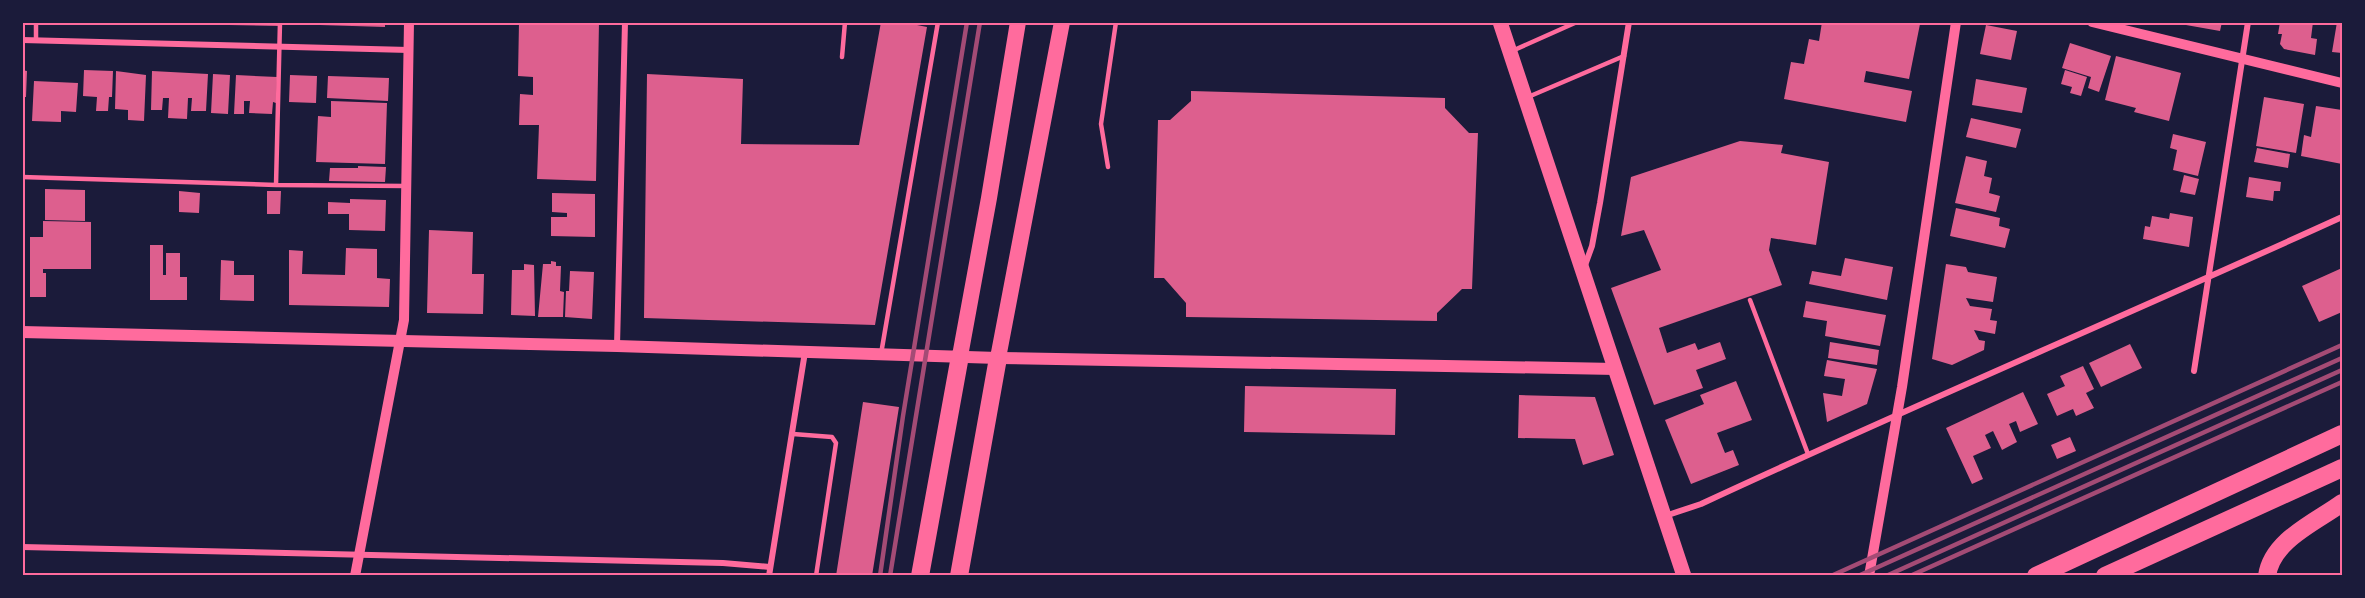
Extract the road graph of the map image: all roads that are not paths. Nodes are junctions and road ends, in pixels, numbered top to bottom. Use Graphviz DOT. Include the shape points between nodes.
graph roads {
  1 [pos="36,22"];
  2 [pos="280,22"];
  3 [pos="409,22"];
  4 [pos="625,22"];
  5 [pos="845,22"];
  6 [pos="938,22"];
  7 [pos="1018,22"];
  8 [pos="1116,22"];
  9 [pos="1500,22"];
  10 [pos="1577,22"];
  11 [pos="1629,22"];
  12 [pos="1956,22"];
  13 [pos="2248,22"];
  14 [pos="2100,23"];
  15 [pos="1062,27"];
  16 [pos="22,40"];
  17 [pos="36,40"];
  18 [pos="280,46"];
  19 [pos="409,50"];
  20 [pos="1510,52"];
  21 [pos="1624,56"];
  22 [pos="842,57"];
  23 [pos="2243,59"];
  24 [pos="2343,83"];
  25 [pos="1526,98"];
  26 [pos="1108,167"];
  27 [pos="22,177"];
  28 [pos="276,185"];
  29 [pos="406,186"];
  30 [pos="2343,217"];
  31 [pos="1583,271"];
  32 [pos="2209,278"];
  33 [pos="1750,300"];
  34 [pos="22,332"];
  35 [pos="400,342"];
  36 [pos="617,346"];
  37 [pos="805,352"];
  38 [pos="881,354"];
  39 [pos="960,356"];
  40 [pos="998,358"];
  41 [pos="1616,369"];
  42 [pos="2194,371"];
  43 [pos="1897,414"];
  44 [pos="793,434"];
  45 [pos="2343,434"];
  46 [pos="1808,454"];
  47 [pos="2343,468"];
  48 [pos="2343,503"];
  49 [pos="1665,516"];
  50 [pos="22,547"];
  51 [pos="359,554"];
  52 [pos="770,567"];
  53 [pos="355,576"];
  54 [pos="769,576"];
  55 [pos="816,576"];
  56 [pos="920,576"];
  57 [pos="959,576"];
  58 [pos="1684,576"];
  59 [pos="1869,576"];
  60 [pos="2036,576"];
  61 [pos="2105,576"];
  62 [pos="2267,576"];
  1 -- 17 [label="lane"];
  2 -- 18 [label="lane"];
  3 -- 19 [label="street"];
  4 -- 36 [label="street"];
  5 -- 22 [label="lane"];
  6 -- 38 [label="lane"];
  7 -- 39 [label="highway"];
  8 -- 26 [label="lane" via="1101,124"];
  9 -- 20 [label="main road"];
  10 -- 20 [label="lane"];
  11 -- 21 [label="street"];
  12 -- 43 [label="street"];
  13 -- 23 [label="street"];
  14 -- 23 [label="street"];
  15 -- 40 [label="highway"];
  16 -- 17 [label="street"];
  17 -- 18 [label="street"];
  18 -- 19 [label="street"];
  18 -- 28 [label="lane"];
  19 -- 29 [label="street"];
  20 -- 25 [label="main road"];
  21 -- 25 [label="lane"];
  21 -- 31 [label="street" via="1592,246"];
  23 -- 24 [label="street"];
  23 -- 32 [label="street"];
  25 -- 31 [label="main road"];
  27 -- 28 [label="lane"];
  28 -- 29 [label="lane"];
  29 -- 35 [label="street" via="404,317"];
  30 -- 32 [label="street"];
  31 -- 41 [label="main road"];
  32 -- 42 [label="street"];
  32 -- 43 [label="street"];
  33 -- 46 [label="lane"];
  34 -- 35 [label="main road"];
  35 -- 36 [label="main road"];
  35 -- 51 [label="street"];
  36 -- 37 [label="main road"];
  37 -- 38 [label="main road"];
  37 -- 44 [label="street"];
  38 -- 39 [label="main road"];
  39 -- 40 [label="main road"];
  39 -- 56 [label="highway"];
  40 -- 41 [label="main road"];
  40 -- 57 [label="highway"];
  41 -- 49 [label="main road"];
  43 -- 46 [label="street"];
  43 -- 59 [label="street"];
  44 -- 52 [label="street"];
  44 -- 55 [label="lane" via="832,437 836,443"];
  45 -- 60 [label="highway"];
  46 -- 49 [label="street" via="1701,504"];
  47 -- 61 [label="highway"];
  48 -- 62 [label="highway" via="2284,543 2271,560"];
  49 -- 58 [label="main road"];
  50 -- 51 [label="street"];
  51 -- 52 [label="street"];
  51 -- 53 [label="street"];
  52 -- 54 [label="street"];
}
